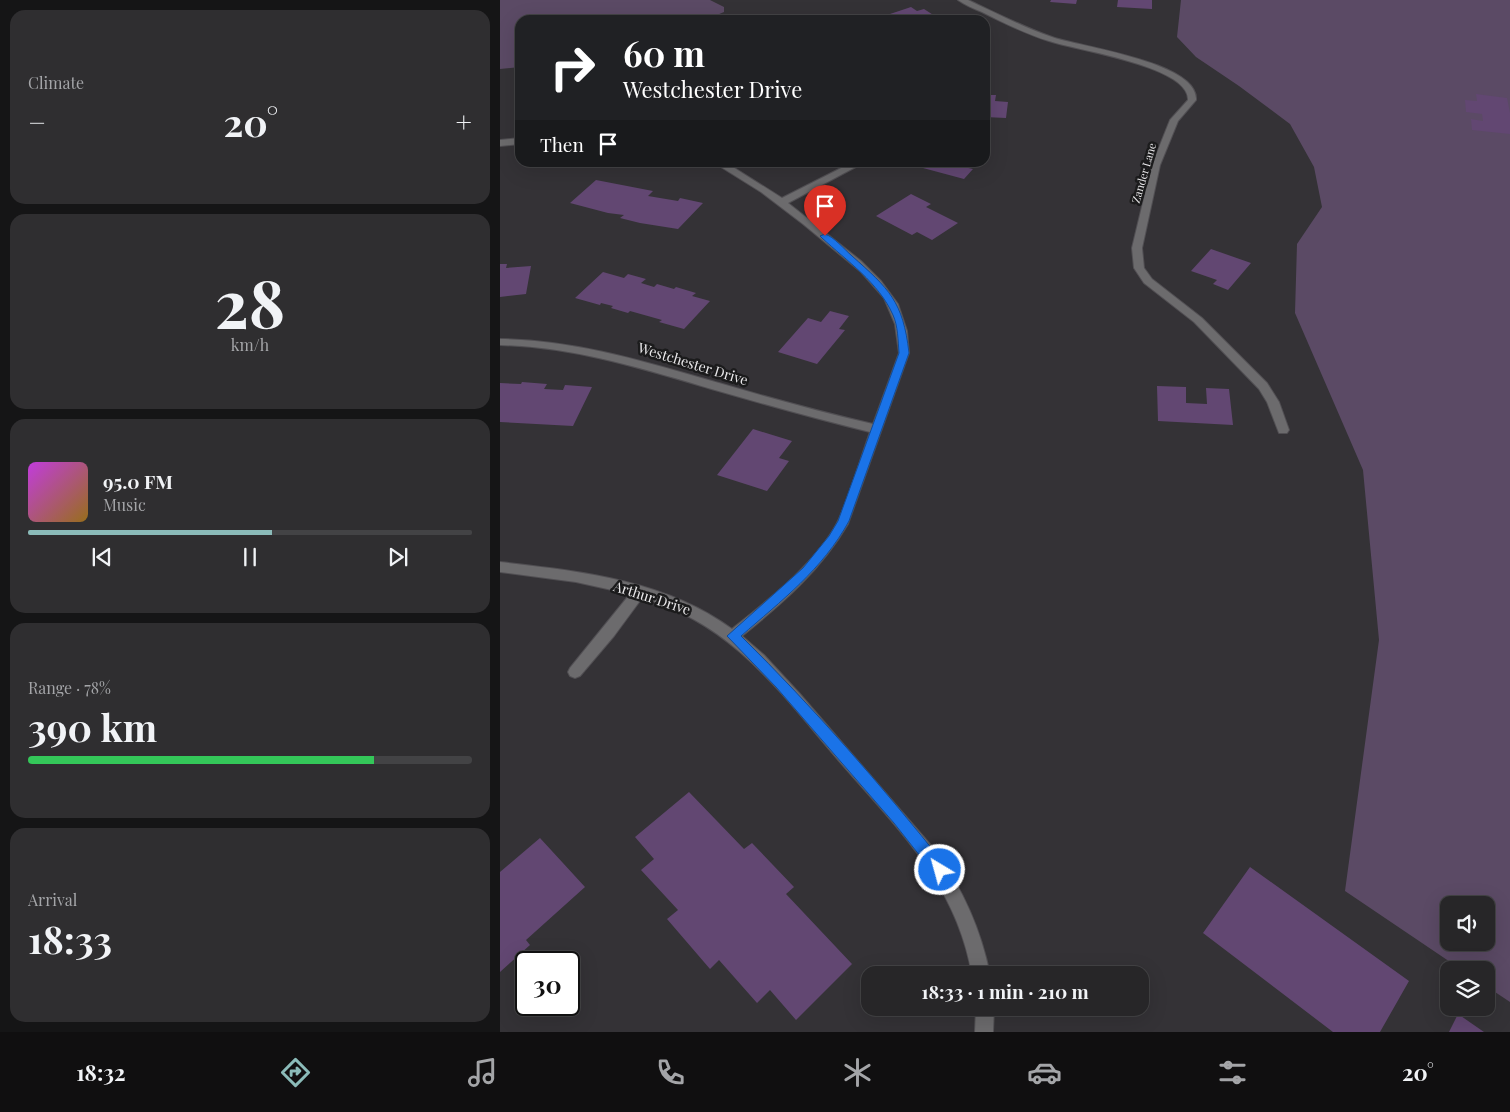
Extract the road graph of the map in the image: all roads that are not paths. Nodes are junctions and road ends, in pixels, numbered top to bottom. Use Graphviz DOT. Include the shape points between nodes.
graph roads {
  1 [pos="962,0"];
  2 [pos="515,142"];
  3 [pos="500,143"];
  4 [pos="726,167"];
  5 [pos="851,167"];
  6 [pos="782,202"];
  7 [pos="500,342"];
  8 [pos="876,429"];
  9 [pos="1283,430"];
  10 [pos="500,567"];
  11 [pos="639,592"];
  12 [pos="733,636"];
  13 [pos="575,672"];
  14 [pos="978,966"];
  15 [pos="984,1016"];
  16 [pos="984,1032"];
  1 -- 9 [label="street, Zander Lane" via="1061,42 1154,67 1181,80 1192,90 1192,100 1174,120 1156,165 1137,248 1137,263 1148,281 1198,320 1263,386"];
  2 -- 3 [label="street"];
  4 -- 6 [label="street"];
  5 -- 6 [label="street"];
  6 -- 8 [label="street" via="869,274 882,288 897,314 904,353"];
  7 -- 8 [label="street, Westchester Drive" via="543,343 592,351 766,402"];
  8 -- 12 [label="street" via="844,521 833,540 807,571"];
  10 -- 11 [label="street, Arthur Drive" via="580,578"];
  11 -- 12 [label="street, Arthur Drive" via="698,614"];
  11 -- 13 [label="street"];
  12 -- 14 [label="street, Arthur Drive" via="780,683 899,818 940,870 965,920"];
  15 -- 16 [label="street"];
}
